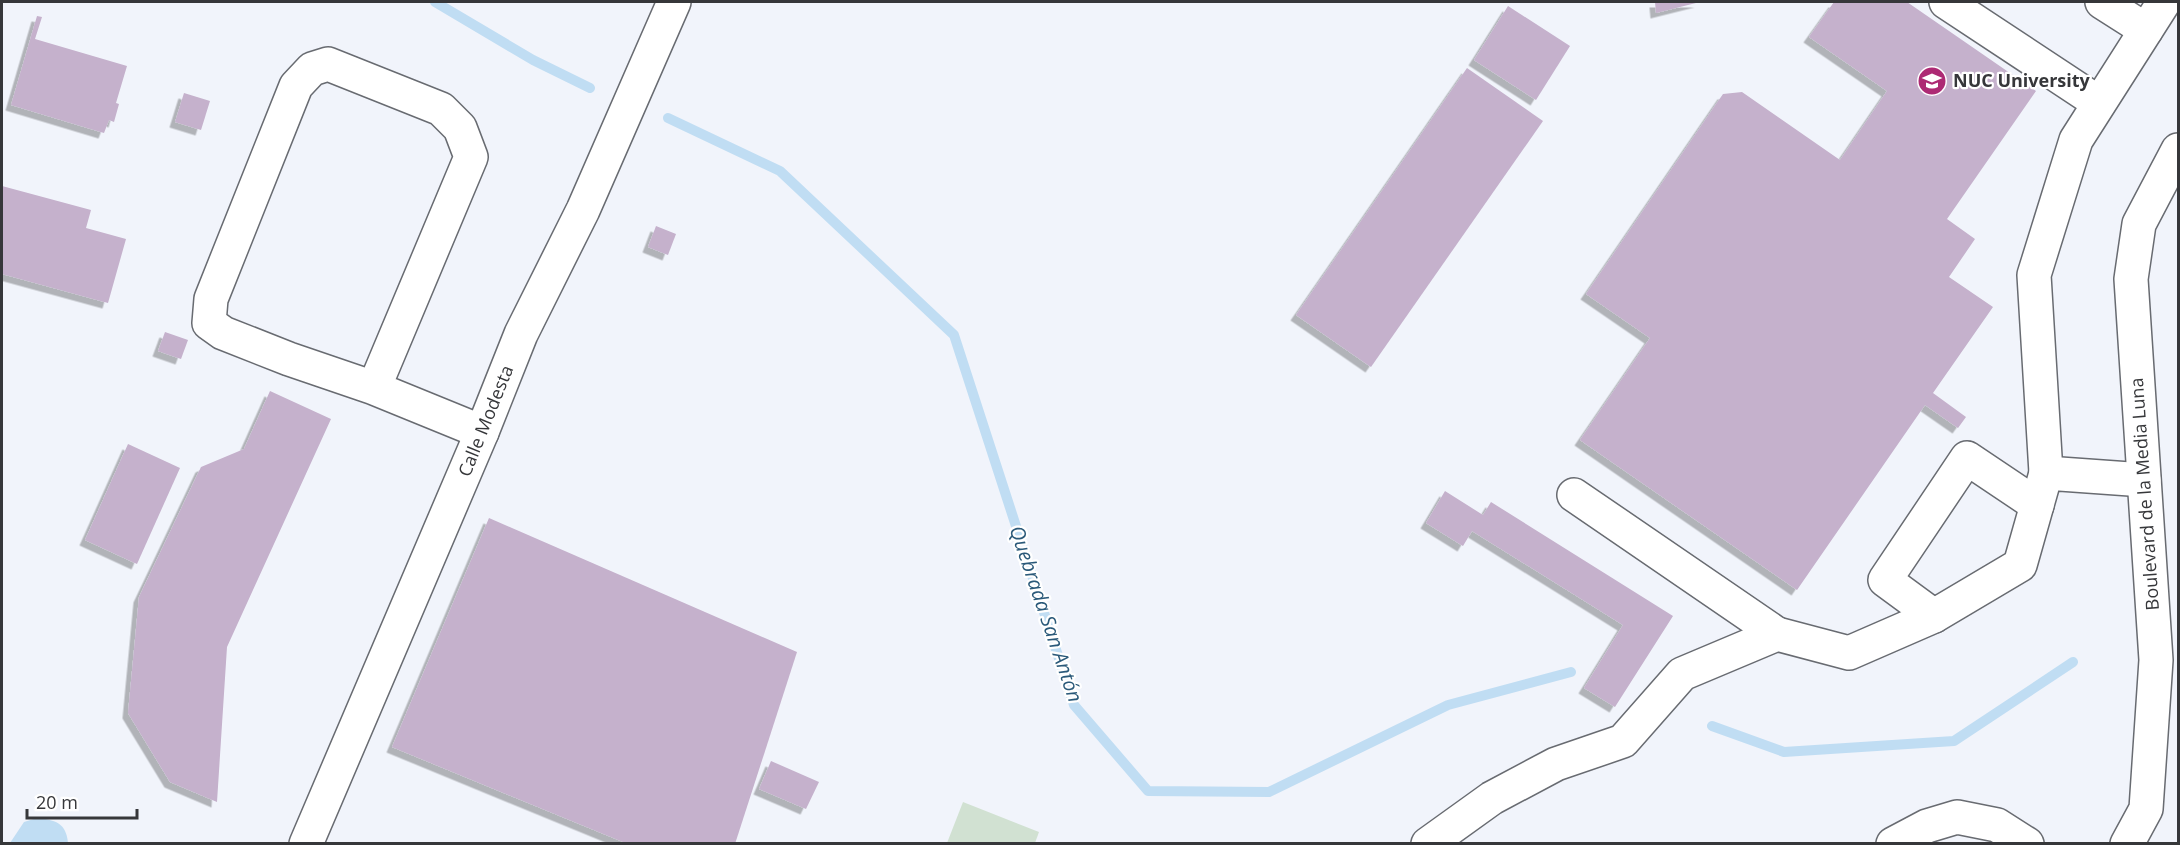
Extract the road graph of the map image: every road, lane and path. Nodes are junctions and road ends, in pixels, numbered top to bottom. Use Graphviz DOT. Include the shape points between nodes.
graph roads {
  1 [pos="674,2"];
  2 [pos="1946,2"];
  3 [pos="2102,2"];
  4 [pos="2164,2"];
  5 [pos="2146,30"];
  6 [pos="2099,103"];
  7 [pos="2178,150"];
  8 [pos="374,387"];
  9 [pos="482,432"];
  10 [pos="2046,473"];
  11 [pos="2144,480"];
  12 [pos="1574,495"];
  13 [pos="2037,505"];
  14 [pos="1934,616"];
  15 [pos="1777,634"];
  16 [pos="306,843"];
  17 [pos="1428,843"];
  18 [pos="1893,843"];
  19 [pos="2026,843"];
  20 [pos="2127,843"];
  1 -- 9 [label="street, Calle Modesta" via="583,210 521,334"];
  2 -- 6 [label="street"];
  3 -- 5 [label="street"];
  4 -- 5 [label="street"];
  5 -- 6 [label="street"];
  6 -- 10 [label="street" via="2076,140 2034,275"];
  7 -- 11 [label="street, Boulevard de la Media Luna" via="2139,224 2131,279"];
  8 -- 8 [label="street" via="471,157 460,128 441,109 328,64 312,69 297,86 211,299 209,323 223,333 289,359"];
  8 -- 9 [label="street"];
  9 -- 16 [label="street, Calle Modesta"];
  10 -- 11 [label="street"];
  10 -- 13 [label="street"];
  11 -- 20 [label="street, Boulevard de la Media Luna" via="2156,660 2146,808"];
  12 -- 15 [label="street"];
  13 -- 14 [label="street" via="2020,565"];
  13 -- 14 [label="street" via="1967,458 1885,580"];
  14 -- 15 [label="street" via="1849,653"];
  15 -- 17 [label="street" via="1682,674 1623,741 1556,764 1492,798"];
  18 -- 19 [label="street" via="1957,817 1998,825"];
}
